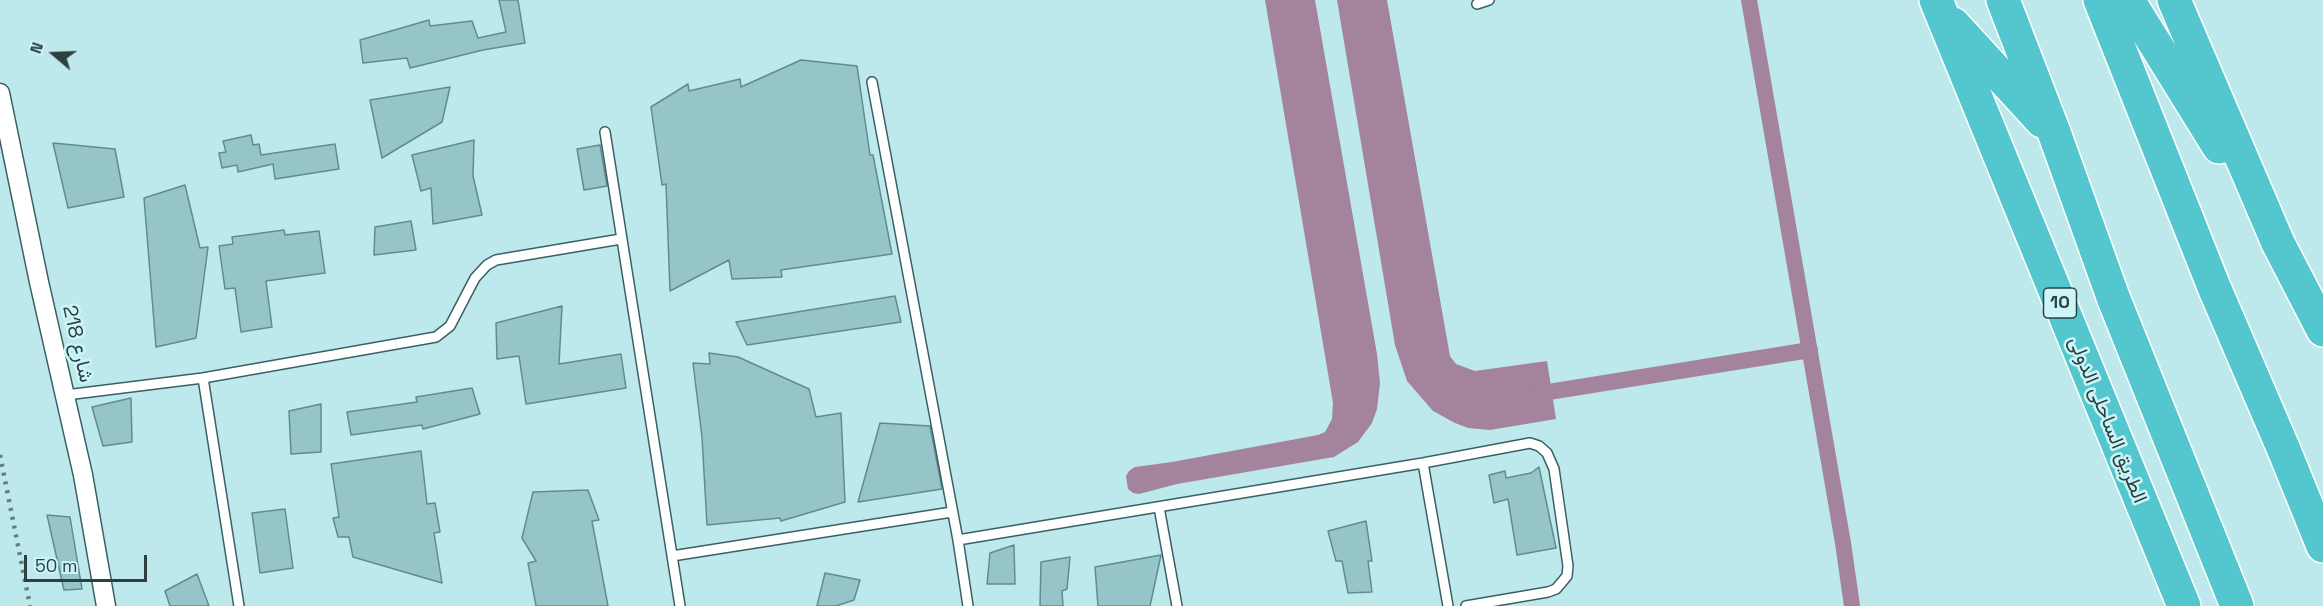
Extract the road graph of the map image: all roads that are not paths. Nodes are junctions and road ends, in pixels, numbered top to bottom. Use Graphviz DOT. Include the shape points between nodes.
graph roads {
  1 [pos="1490,0"];
  2 [pos="2003,0"];
  3 [pos="2100,0"];
  4 [pos="2128,0"];
  5 [pos="2174,0"];
  6 [pos="1477,4"];
  7 [pos="1938,4"];
  8 [pos="872,82"];
  9 [pos="0,93"];
  10 [pos="605,132"];
  11 [pos="2055,135"];
  12 [pos="621,239"];
  13 [pos="2278,243"];
  14 [pos="2323,330"];
  15 [pos="203,378"];
  16 [pos="66,395"];
  17 [pos="1424,463"];
  18 [pos="1159,507"];
  19 [pos="952,512"];
  20 [pos="958,540"];
  21 [pos="2323,546"];
  22 [pos="672,556"];
  23 [pos="106,606"];
  24 [pos="239,606"];
  25 [pos="680,606"];
  26 [pos="968,606"];
  27 [pos="1177,606"];
  28 [pos="1448,606"];
  29 [pos="1466,606"];
  30 [pos="2184,606"];
  31 [pos="2237,606"];
  1 -- 6 [label="lane"];
  2 -- 11 [label="highway"];
  3 -- 21 [label="highway"];
  4 -- 13 [label="highway"];
  5 -- 13 [label="highway"];
  7 -- 11 [label="highway"];
  7 -- 30 [label="highway, الطريق الساحلى الدولى / 10"];
  8 -- 19 [label="lane"];
  9 -- 16 [label="street, شارع 218"];
  10 -- 12 [label="lane"];
  11 -- 31 [label="highway" via="2113,297"];
  12 -- 15 [label="lane" via="496,260 475,278 450,326 436,337"];
  12 -- 22 [label="lane"];
  13 -- 14 [label="highway"];
  15 -- 16 [label="lane"];
  15 -- 24 [label="lane"];
  16 -- 23 [label="street, شارع 218"];
  17 -- 18 [label="lane"];
  17 -- 28 [label="lane"];
  17 -- 29 [label="lane" via="1530,443 1539,446 1552,461 1567,576 1548,592"];
  18 -- 20 [label="lane"];
  18 -- 27 [label="lane"];
  19 -- 20 [label="lane"];
  19 -- 22 [label="lane"];
  20 -- 26 [label="lane"];
  22 -- 25 [label="lane"];
}
